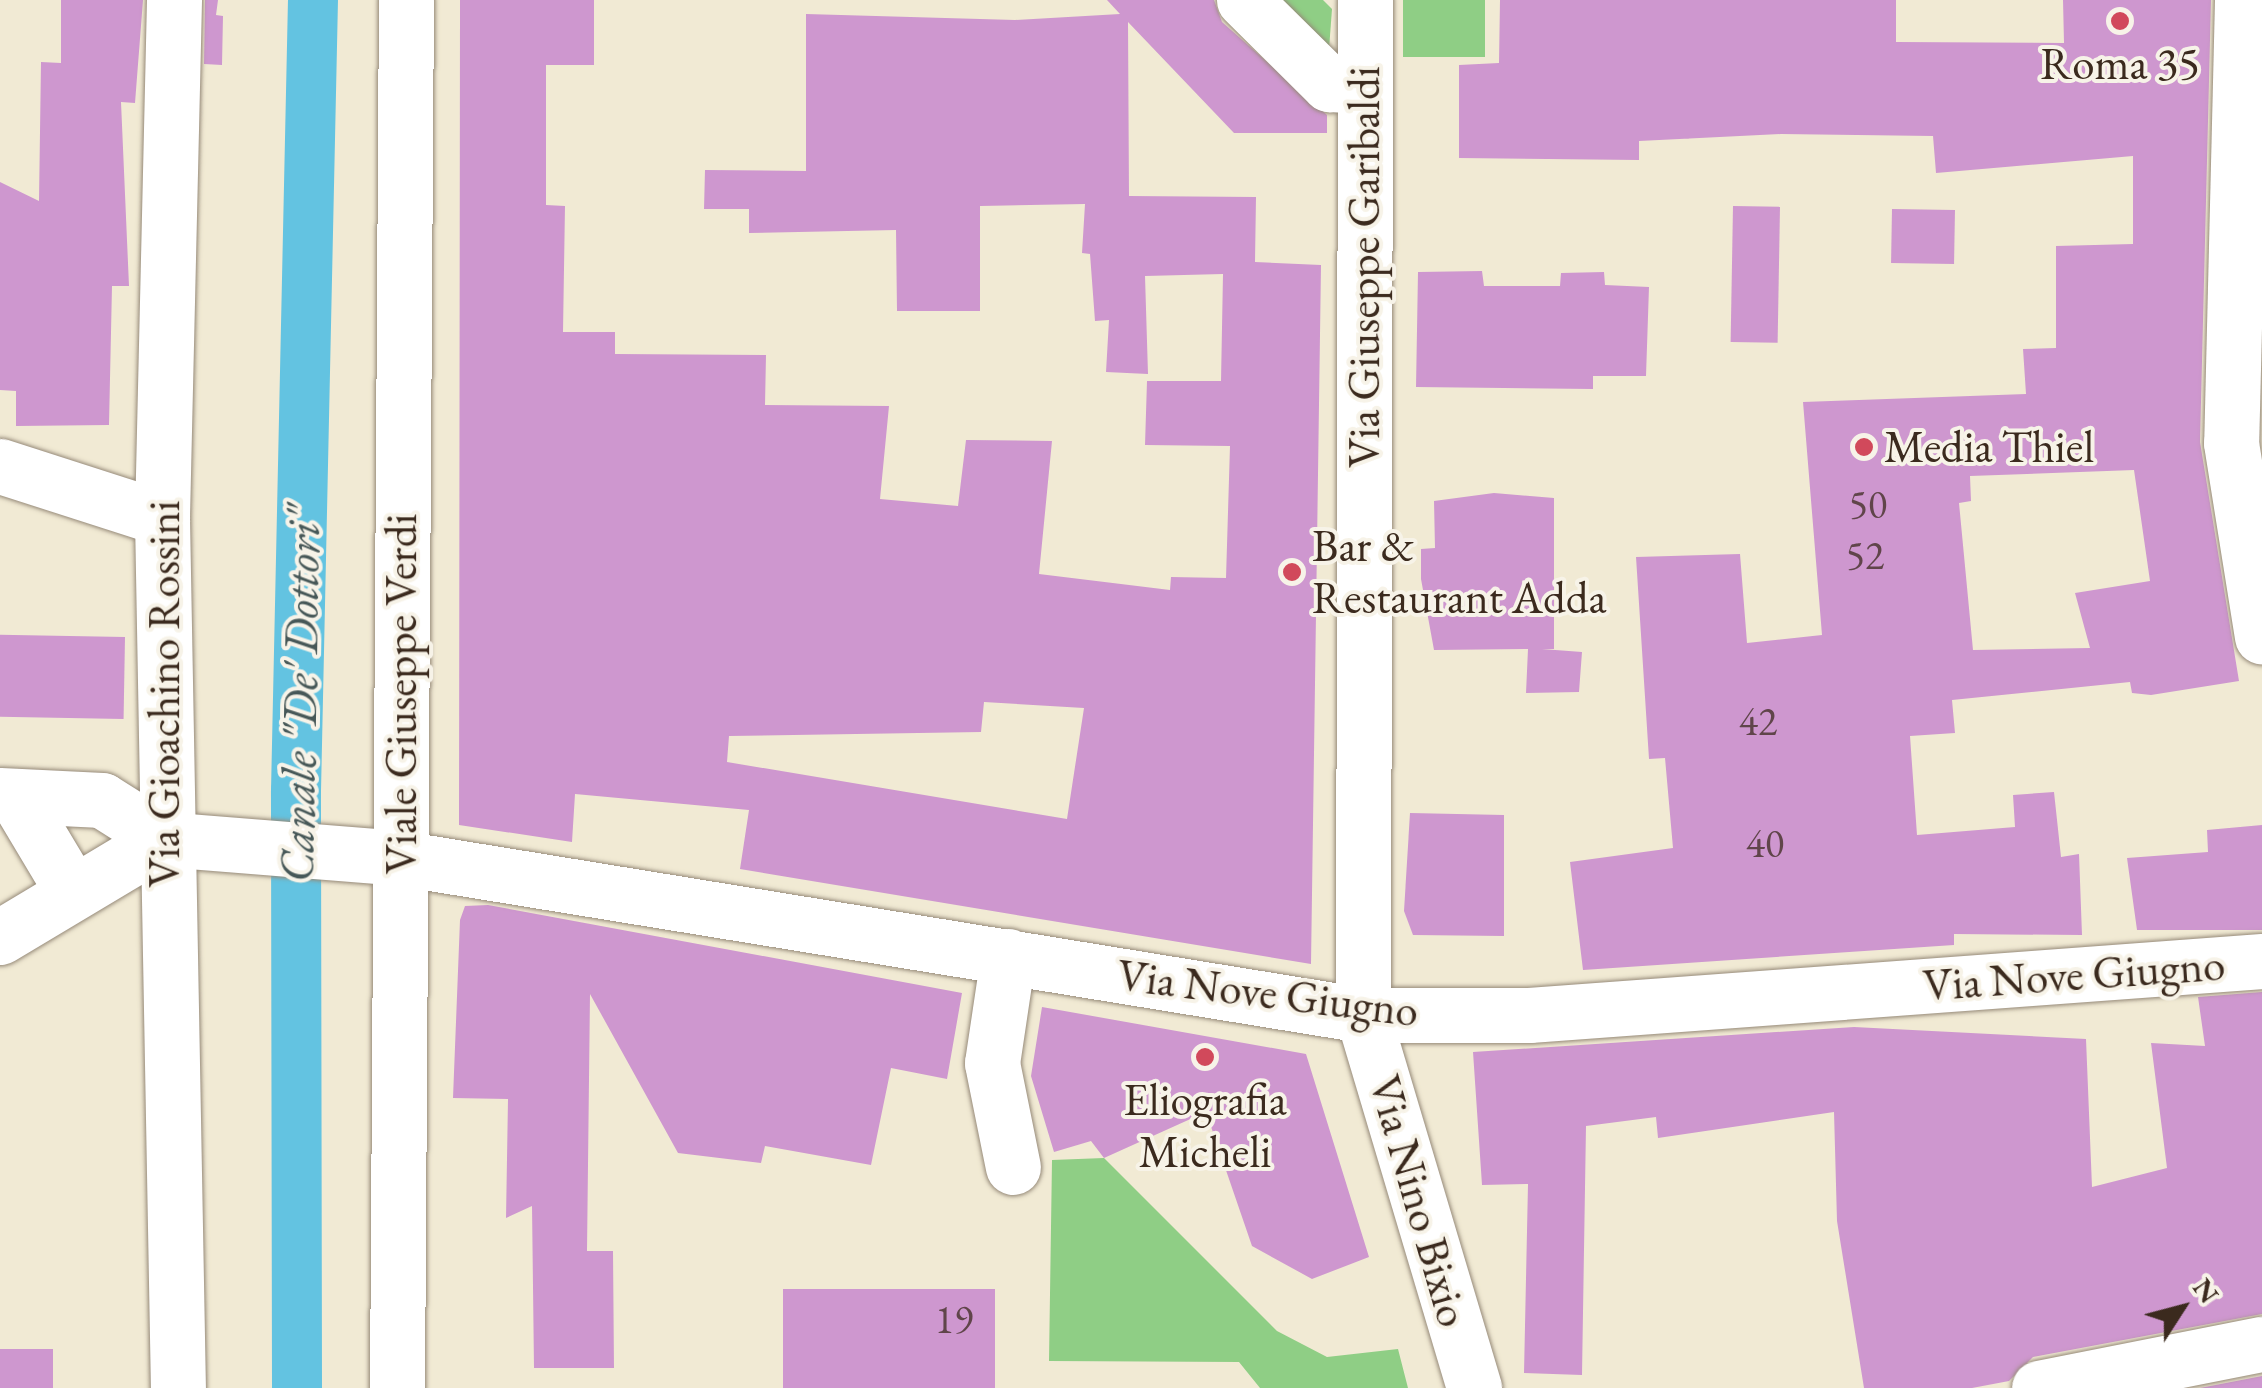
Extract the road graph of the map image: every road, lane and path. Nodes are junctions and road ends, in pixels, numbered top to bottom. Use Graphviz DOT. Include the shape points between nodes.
graph roads {
  1 [pos="174,0"];
  2 [pos="406,0"];
  3 [pos="1244,0"];
  4 [pos="1364,0"];
  5 [pos="2242,0"];
  6 [pos="1364,86"];
  7 [pos="0,466"];
  8 [pos="162,518"];
  9 [pos="2262,636"];
  10 [pos="8,796"];
  11 [pos="164,839"];
  12 [pos="400,858"];
  13 [pos="70,889"];
  14 [pos="0,936"];
  15 [pos="1008,956"];
  16 [pos="2262,961"];
  17 [pos="1364,1015"];
  18 [pos="1013,1166"];
  19 [pos="2262,1344"];
  20 [pos="178,1388"];
  21 [pos="397,1388"];
  22 [pos="1474,1388"];
  23 [pos="2039,1388"];
  1 -- 8 [label="street, Via Gioachino Rossini"];
  2 -- 12 [label="street, Viale Giuseppe Verdi"];
  3 -- 6 [label="street" via="1329,84"];
  4 -- 6 [label="street, Via Giuseppe Garibaldi"];
  5 -- 9 [label="street" via="2231,443"];
  6 -- 17 [label="street, Via Giuseppe Garibaldi"];
  7 -- 8 [label="street"];
  8 -- 11 [label="street, Via Gioachino Rossini"];
  10 -- 11 [label="street" via="102,800"];
  10 -- 13 [label="street"];
  11 -- 12 [label="street, Via Nove Giugno"];
  11 -- 13 [label="street"];
  11 -- 20 [label="street, Via Gioachino Rossini"];
  12 -- 15 [label="street, Via Nove Giugno"];
  12 -- 21 [label="street, Viale Giuseppe Verdi"];
  13 -- 14 [label="street"];
  15 -- 17 [label="street, Via Nove Giugno"];
  15 -- 18 [label="street" via="992,1063"];
  16 -- 17 [label="street, Via Nove Giugno" via="1529,1016"];
  17 -- 22 [label="street, Via Nino Bixio"];
  19 -- 23 [label="street"];
}
